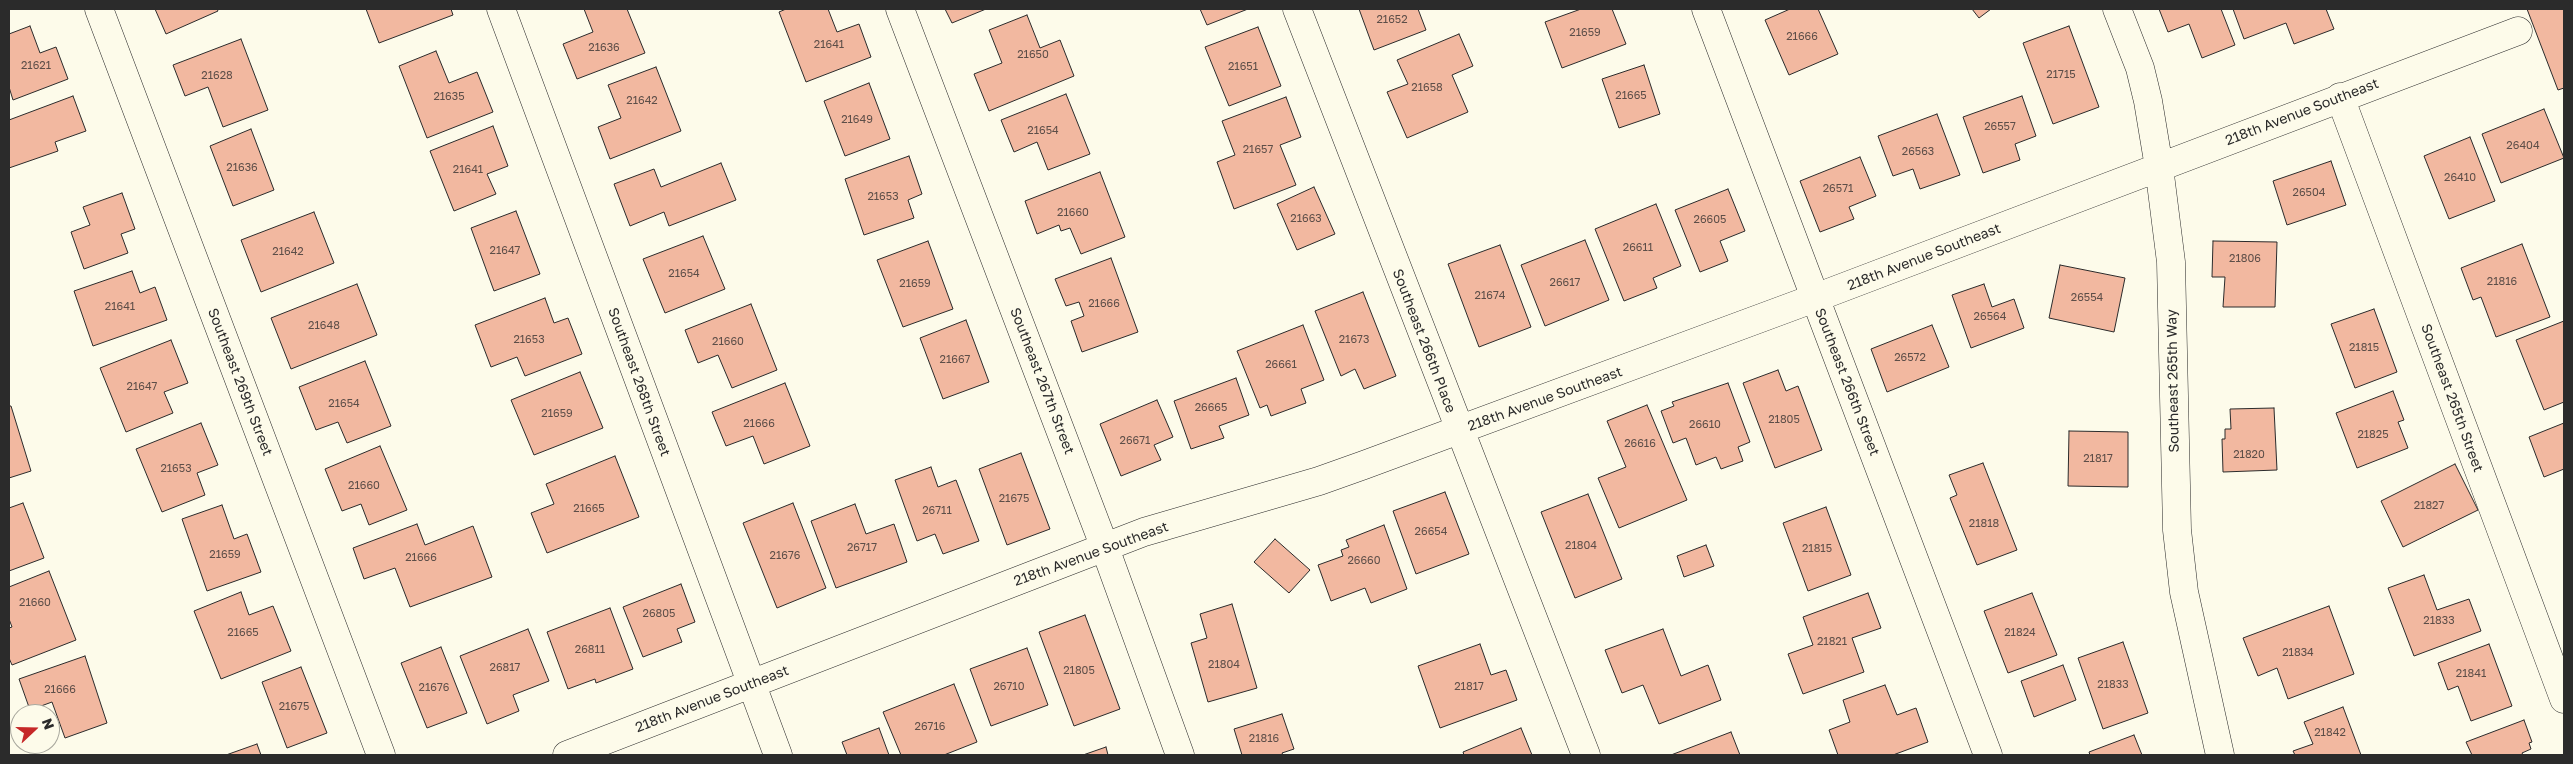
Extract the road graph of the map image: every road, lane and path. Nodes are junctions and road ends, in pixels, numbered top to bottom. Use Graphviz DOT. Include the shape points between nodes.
graph roads {
  1 [pos="99,9"];
  2 [pos="501,9"];
  3 [pos="900,9"];
  4 [pos="1297,9"];
  5 [pos="1706,9"];
  6 [pos="2118,9"];
  7 [pos="2518,31"];
  8 [pos="2340,97"];
  9 [pos="2159,166"];
  10 [pos="1815,298"];
  11 [pos="1458,431"];
  12 [pos="1105,548"];
  13 [pos="751,683"];
  14 [pos="2564,699"];
  15 [pos="381,755"];
  16 [pos="567,755"];
  17 [pos="778,755"];
  18 [pos="1180,755"];
  19 [pos="1586,755"];
  20 [pos="1988,755"];
  21 [pos="2220,755"];
  1 -- 15 [label="street, Southeast 269th Street"];
  2 -- 13 [label="street, Southeast 268th Street"];
  3 -- 12 [label="street, Southeast 267th Street"];
  4 -- 11 [label="street, Southeast 266th Place"];
  5 -- 10 [label="street, Southeast 266th Street"];
  6 -- 9 [label="street, Southeast 265th Way" via="2140,68"];
  7 -- 8 [label="street, 218th Avenue Southeast"];
  8 -- 9 [label="street, 218th Avenue Southeast"];
  8 -- 14 [label="street, Southeast 265th Street"];
  9 -- 10 [label="street, 218th Avenue Southeast"];
  9 -- 21 [label="street, Southeast 265th Way" via="2171,262 2177,530 2184,592"];
  10 -- 11 [label="street, 218th Avenue Southeast"];
  10 -- 20 [label="street, Southeast 266th Street"];
  11 -- 12 [label="street, 218th Avenue Southeast" via="1319,481 1144,532"];
  11 -- 19 [label="street, Southeast 266th Place"];
  12 -- 13 [label="street, 218th Avenue Southeast"];
  12 -- 18 [label="street, Southeast 267th Street"];
  13 -- 16 [label="street, 218th Avenue Southeast"];
  13 -- 17 [label="street, Southeast 268th Street"];
}
